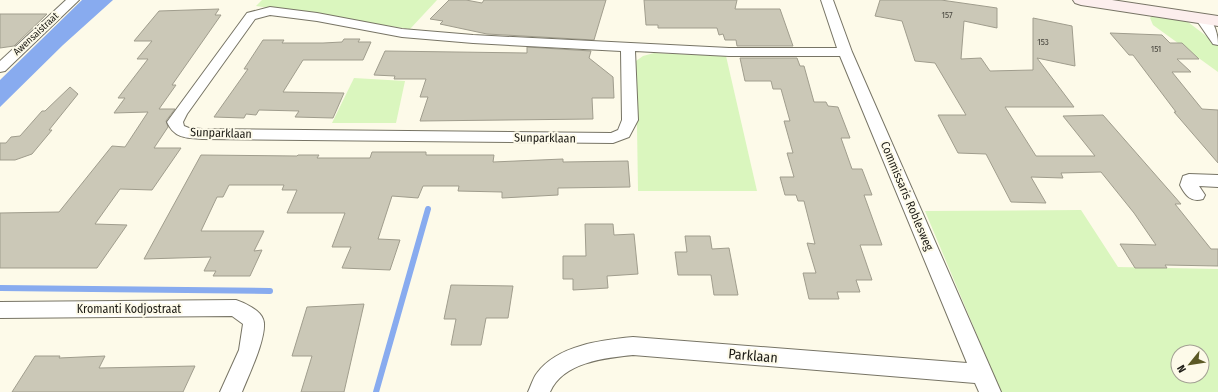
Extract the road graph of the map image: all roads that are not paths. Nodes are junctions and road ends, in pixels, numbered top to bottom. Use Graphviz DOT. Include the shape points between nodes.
graph roads {
  1 [pos="73,0"];
  2 [pos="826,0"];
  3 [pos="1081,0"];
  4 [pos="1201,18"];
  5 [pos="1218,21"];
  6 [pos="1218,41"];
  7 [pos="628,48"];
  8 [pos="845,52"];
  9 [pos="1,66"];
  10 [pos="1218,181"];
  11 [pos="1197,195"];
  12 [pos="0,310"];
  13 [pos="987,383"];
  14 [pos="232,392"];
  15 [pos="539,392"];
  1 -- 9 [label="street, Awensaistraat"];
  2 -- 8 [label="street, Commissaris Roblesweg"];
  3 -- 4 [label="main road"];
  4 -- 5 [label="main road"];
  4 -- 6 [label="street"];
  7 -- 7 [label="street, Sunparklaan" via="402,33 317,17 264,11 251,16 175,122 178,129 186,133 202,134 613,138 624,133 630,120"];
  7 -- 8 [label="street, Sunparklaan" via="729,52"];
  8 -- 13 [label="street, Commissaris Roblesweg"];
  10 -- 11 [label="street" via="1189,180 1188,185"];
  12 -- 14 [label="street, Kromanti Kodjostraat" via="236,308 254,321 249,350"];
  13 -- 15 [label="street, Parklaan" via="633,346 601,349 561,364 542,383"];
}
